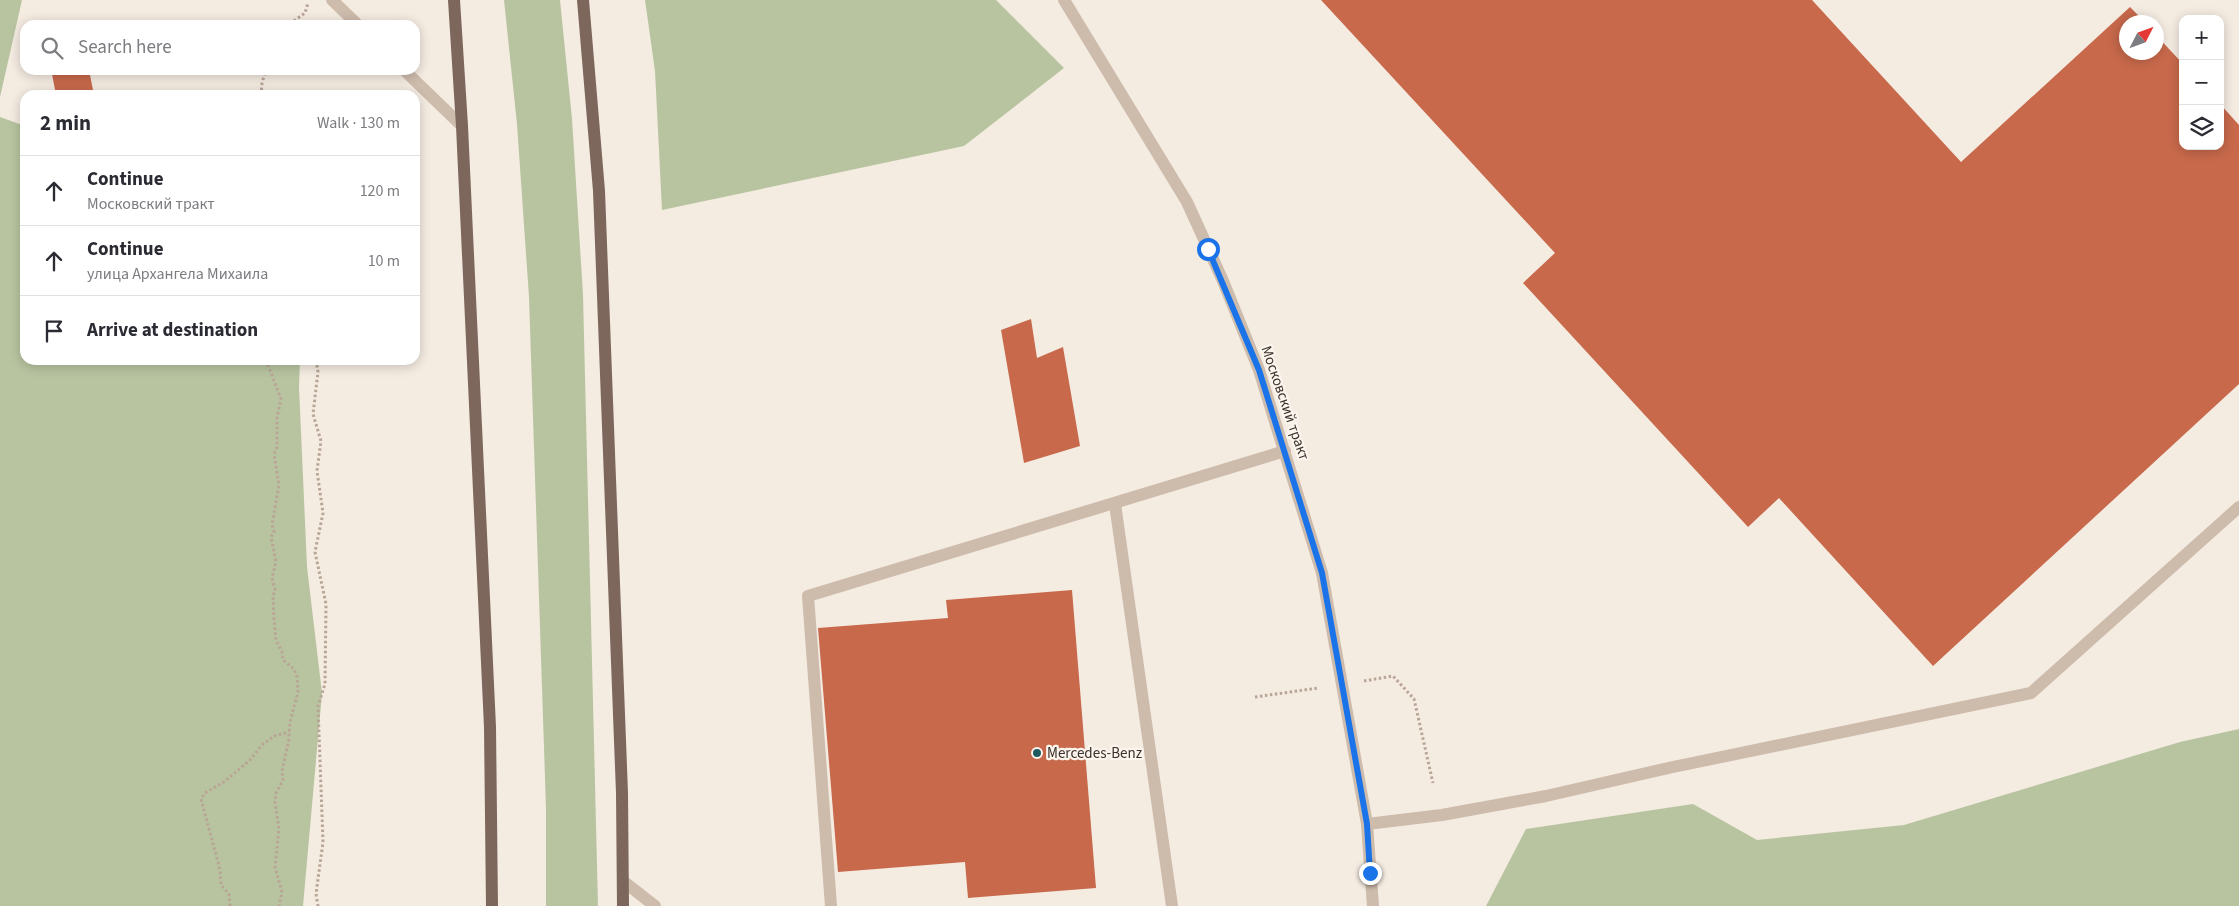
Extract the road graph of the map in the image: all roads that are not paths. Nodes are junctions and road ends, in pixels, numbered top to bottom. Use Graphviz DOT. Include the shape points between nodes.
graph roads {
  1 [pos="332,0"];
  2 [pos="454,0"];
  3 [pos="583,0"];
  4 [pos="1064,0"];
  5 [pos="353,20"];
  6 [pos="409,75"];
  7 [pos="462,126"];
  8 [pos="1285,451"];
  9 [pos="1115,504"];
  10 [pos="2239,507"];
  11 [pos="1367,824"];
  12 [pos="623,881"];
  13 [pos="492,906"];
  14 [pos="623,906"];
  15 [pos="655,906"];
  16 [pos="831,906"];
  17 [pos="1172,906"];
  18 [pos="1373,906"];
  1 -- 5 [label="street"];
  2 -- 7 [label="main road"];
  3 -- 12 [label="main road" via="599,191"];
  4 -- 8 [label="street, Московский тракт" via="1187,202 1259,370"];
  6 -- 7 [label="street"];
  7 -- 13 [label="main road" via="490,727"];
  8 -- 9 [label="street"];
  8 -- 11 [label="street, Московский тракт" via="1322,573"];
  9 -- 16 [label="street" via="808,596"];
  9 -- 17 [label="street"];
  10 -- 11 [label="street" via="2031,693 1546,796"];
  11 -- 18 [label="street, Московский тракт"];
  12 -- 14 [label="main road"];
  12 -- 15 [label="street"];
}
